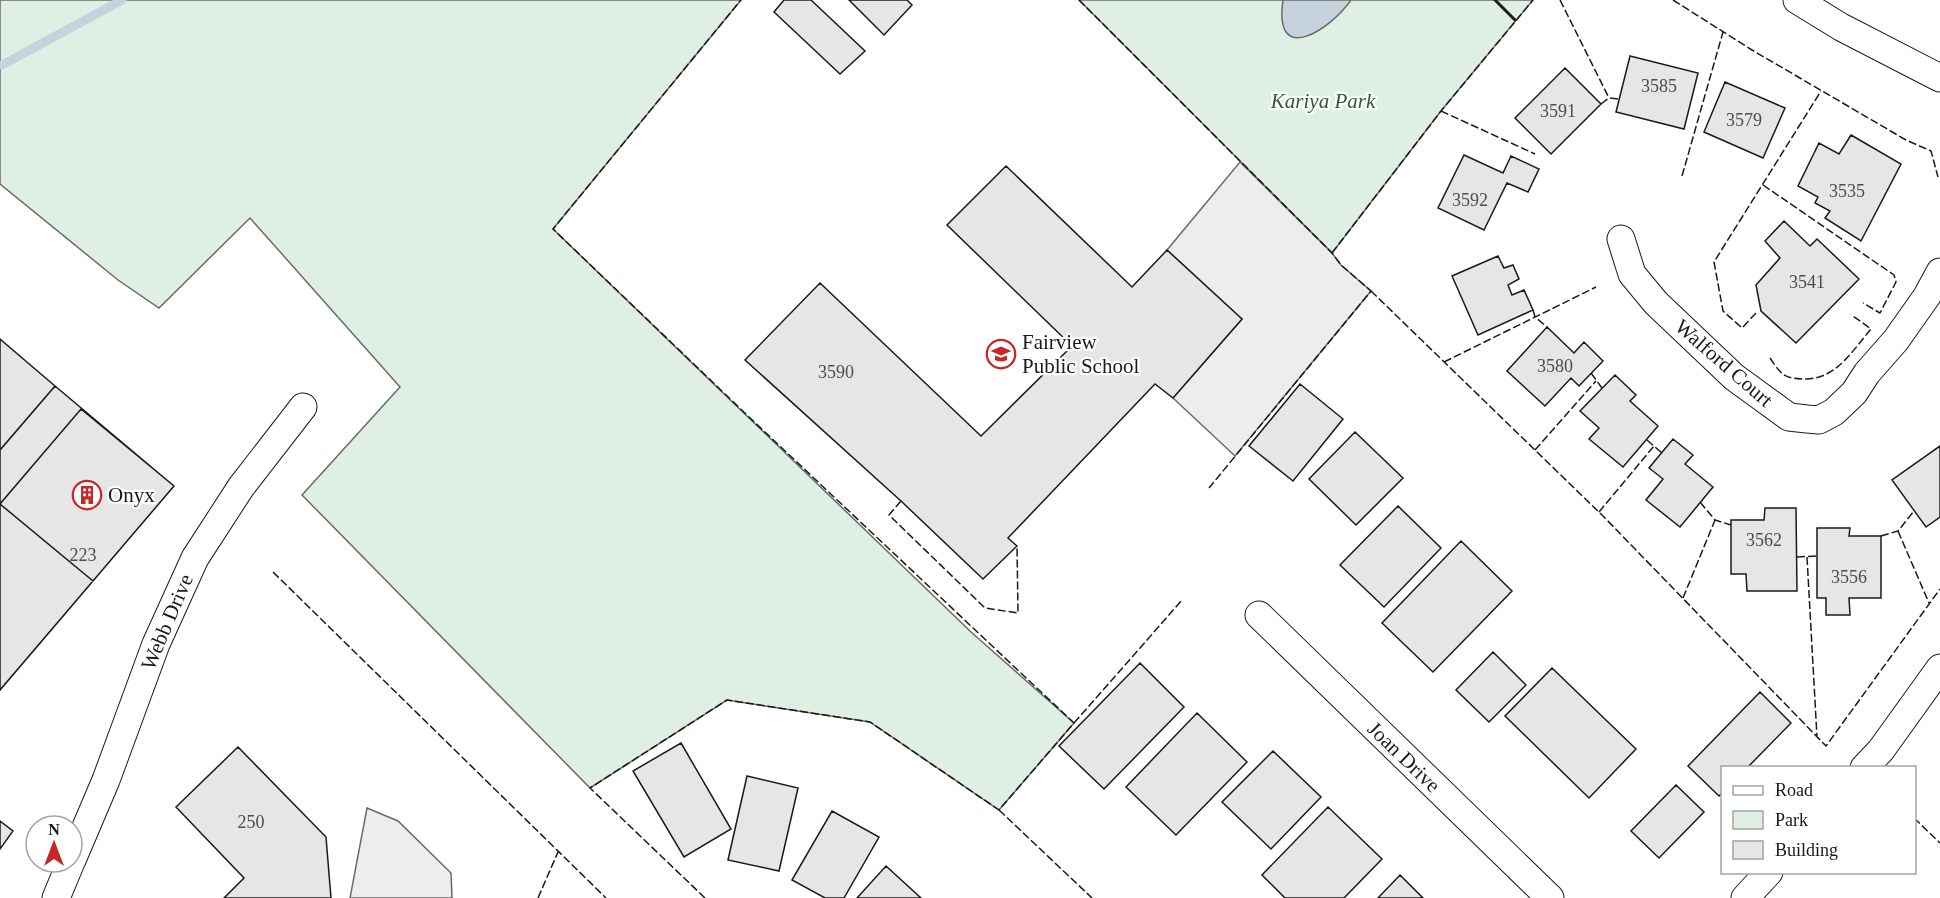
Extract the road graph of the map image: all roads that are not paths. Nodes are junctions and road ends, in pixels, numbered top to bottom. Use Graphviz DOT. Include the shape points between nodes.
graph roads {
  1 [pos="1797,0"];
  2 [pos="1940,78"];
  3 [pos="1621,239"];
  4 [pos="1940,272"];
  5 [pos="303,407"];
  6 [pos="1259,615"];
  7 [pos="1940,668"];
  8 [pos="1866,766"];
  9 [pos="84,832"];
  10 [pos="66,874"];
  11 [pos="1768,874"];
  12 [pos="56,898"];
  13 [pos="1550,898"];
  14 [pos="1745,898"];
  1 -- 2 [label="street"];
  3 -- 4 [label="street, Walford Court" via="1632,274 1665,311 1734,377 1789,417 1807,419 1819,420 1834,412 1854,393 1921,305"];
  5 -- 9 [label="street, Webb Drive" via="241,487 195,558 156,644"];
  6 -- 13 [label="street, Joan Drive"];
  7 -- 8 [label="street"];
  10 -- 12 [label="street, Webb Drive"];
  11 -- 14 [label="street"];
}
